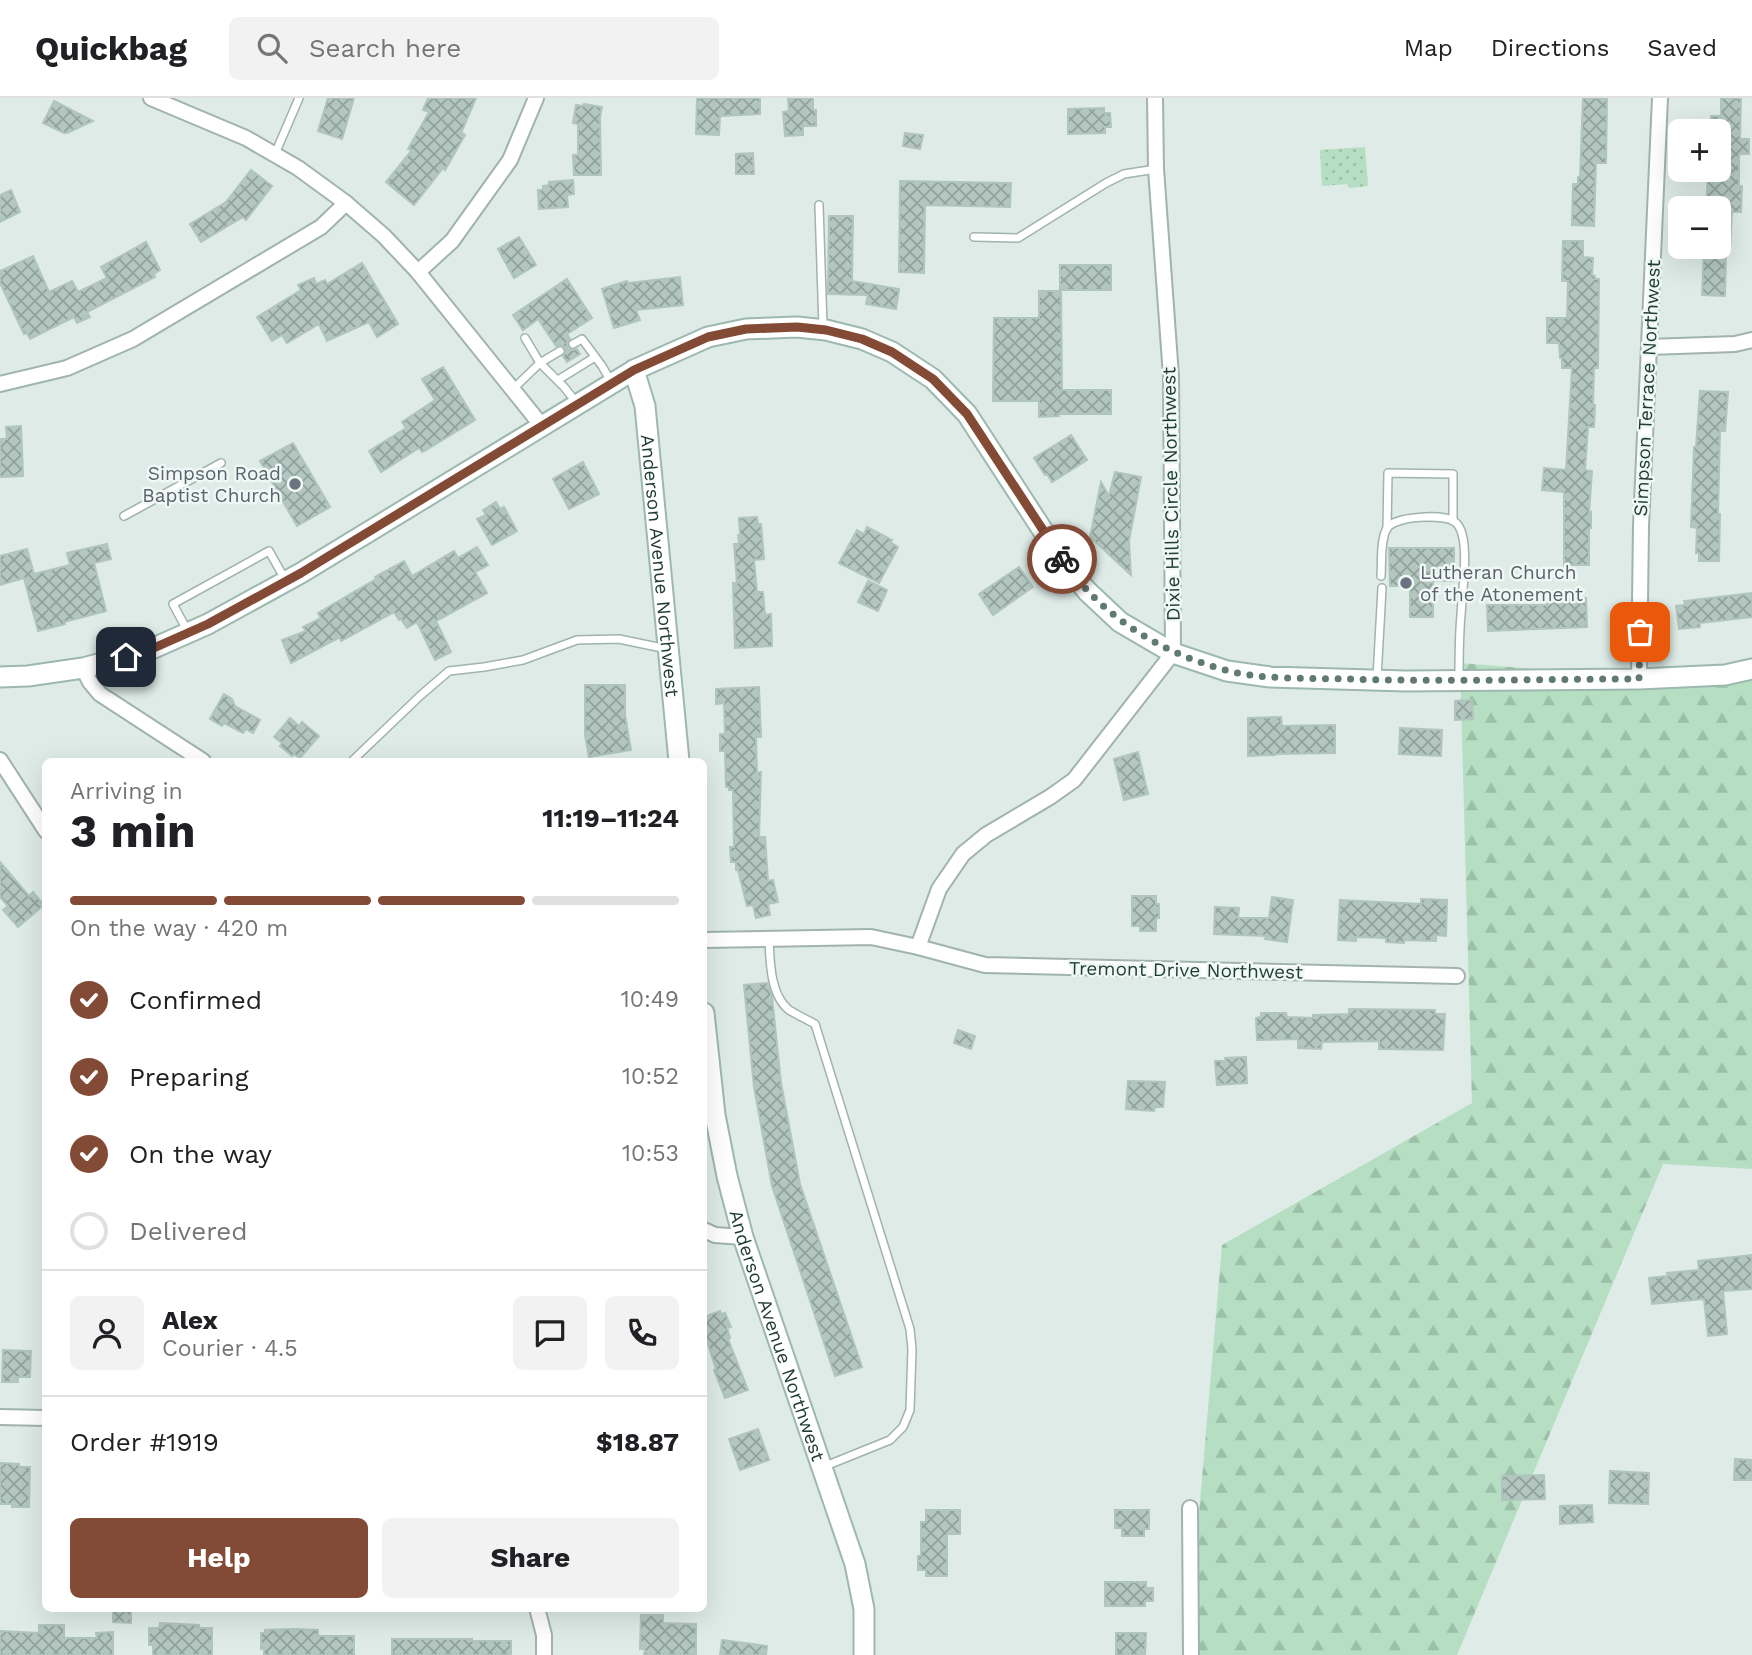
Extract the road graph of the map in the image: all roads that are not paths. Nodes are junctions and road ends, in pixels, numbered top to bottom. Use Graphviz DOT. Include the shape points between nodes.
graph roads {
  1 [pos="151,98"];
  2 [pos="299,98"];
  3 [pos="536,98"];
  4 [pos="1155,98"];
  5 [pos="1660,98"];
  6 [pos="275,155"];
  7 [pos="1156,169"];
  8 [pos="346,203"];
  9 [pos="819,205"];
  10 [pos="974,237"];
  11 [pos="418,272"];
  12 [pos="822,330"];
  13 [pos="525,338"];
  14 [pos="1752,340"];
  15 [pos="573,344"];
  16 [pos="1649,347"];
  17 [pos="560,352"];
  18 [pos="595,357"];
  19 [pos="540,363"];
  20 [pos="634,370"];
  21 [pos="558,380"];
  22 [pos="612,383"];
  23 [pos="0,384"];
  24 [pos="512,390"];
  25 [pos="578,404"];
  26 [pos="542,426"];
  27 [pos="221,463"];
  28 [pos="124,516"];
  29 [pos="1453,520"];
  30 [pos="1387,529"];
  31 [pos="1381,576"];
  32 [pos="286,581"];
  33 [pos="1381,588"];
  34 [pos="188,633"];
  35 [pos="668,649"];
  36 [pos="1173,653"];
  37 [pos="83,668"];
  38 [pos="1752,669"];
  39 [pos="0,677"];
  40 [pos="1639,679"];
  41 [pos="1377,680"];
  42 [pos="1459,680"];
  43 [pos="198,758"];
  44 [pos="355,758"];
  45 [pos="679,758"];
  46 [pos="0,760"];
  47 [pos="42,825"];
  48 [pos="769,939"];
  49 [pos="707,940"];
  50 [pos="918,947"];
  51 [pos="1457,976"];
  52 [pos="707,1041"];
  53 [pos="707,1231"];
  54 [pos="743,1237"];
  55 [pos="0,1418"];
  56 [pos="42,1418"];
  57 [pos="822,1468"];
  58 [pos="1190,1508"];
  59 [pos="538,1612"];
  60 [pos="544,1655"];
  61 [pos="864,1655"];
  62 [pos="1191,1655"];
  1 -- 6 [label="street" via="247,138"];
  2 -- 6 [label="lane"];
  3 -- 11 [label="street" via="510,160 452,241"];
  4 -- 7 [label="street, Dixie Hills Circle Northwest"];
  5 -- 16 [label="street, Simpson Terrace Northwest"];
  6 -- 8 [label="street"];
  7 -- 10 [label="lane" via="1125,174 1106,183 1018,238"];
  7 -- 36 [label="street, Dixie Hills Circle Northwest" via="1171,376"];
  8 -- 11 [label="street"];
  8 -- 23 [label="street" via="321,227 133,339 67,368"];
  9 -- 12 [label="lane"];
  11 -- 24 [label="street"];
  12 -- 20 [label="main road" via="797,327 720,334"];
  12 -- 36 [label="main road" via="892,352 933,379 967,414 1087,591 1120,621"];
  13 -- 19 [label="lane"];
  14 -- 16 [label="street"];
  15 -- 18 [label="lane" via="582,339"];
  16 -- 40 [label="street, Simpson Terrace Northwest"];
  17 -- 19 [label="lane"];
  18 -- 21 [label="lane"];
  18 -- 22 [label="lane"];
  19 -- 21 [label="lane"];
  19 -- 24 [label="lane"];
  20 -- 22 [label="main road"];
  20 -- 35 [label="main road, Anderson Avenue Northwest" via="645,406"];
  21 -- 25 [label="lane"];
  22 -- 25 [label="main road"];
  24 -- 26 [label="street"];
  25 -- 26 [label="main road"];
  26 -- 32 [label="main road"];
  27 -- 28 [label="lane"];
  29 -- 30 [label="lane" via="1403,520"];
  29 -- 30 [label="lane" via="1453,474 1388,473"];
  29 -- 42 [label="lane" via="1464,542"];
  30 -- 31 [label="lane"];
  32 -- 34 [label="main road"];
  32 -- 34 [label="lane" via="269,551 173,604"];
  33 -- 41 [label="lane"];
  34 -- 37 [label="main road" via="147,651"];
  35 -- 44 [label="lane" via="619,639 578,640 523,660 449,671"];
  35 -- 45 [label="main road, Anderson Avenue Northwest"];
  36 -- 41 [label="main road" via="1227,671 1270,677"];
  36 -- 50 [label="street" via="1074,779 963,854 939,888"];
  37 -- 39 [label="main road"];
  37 -- 43 [label="street" via="100,694"];
  38 -- 40 [label="main road" via="1725,675"];
  40 -- 42 [label="main road"];
  41 -- 42 [label="main road"];
  46 -- 47 [label="street"];
  48 -- 49 [label="street"];
  48 -- 50 [label="street" via="871,937"];
  48 -- 57 [label="lane" via="776,990 787,1008 815,1024 910,1329 910,1410 903,1427 890,1440"];
  50 -- 51 [label="street, Tremont Drive Northwest" via="985,965"];
  52 -- 54 [label="main road, Anderson Avenue Northwest" via="715,1115"];
  53 -- 54 [label="street"];
  54 -- 57 [label="main road, Anderson Avenue Northwest"];
  55 -- 56 [label="street"];
  57 -- 61 [label="main road, Anderson Avenue Northwest" via="855,1564 864,1609"];
  58 -- 62 [label="street"];
  59 -- 60 [label="street"];
}
